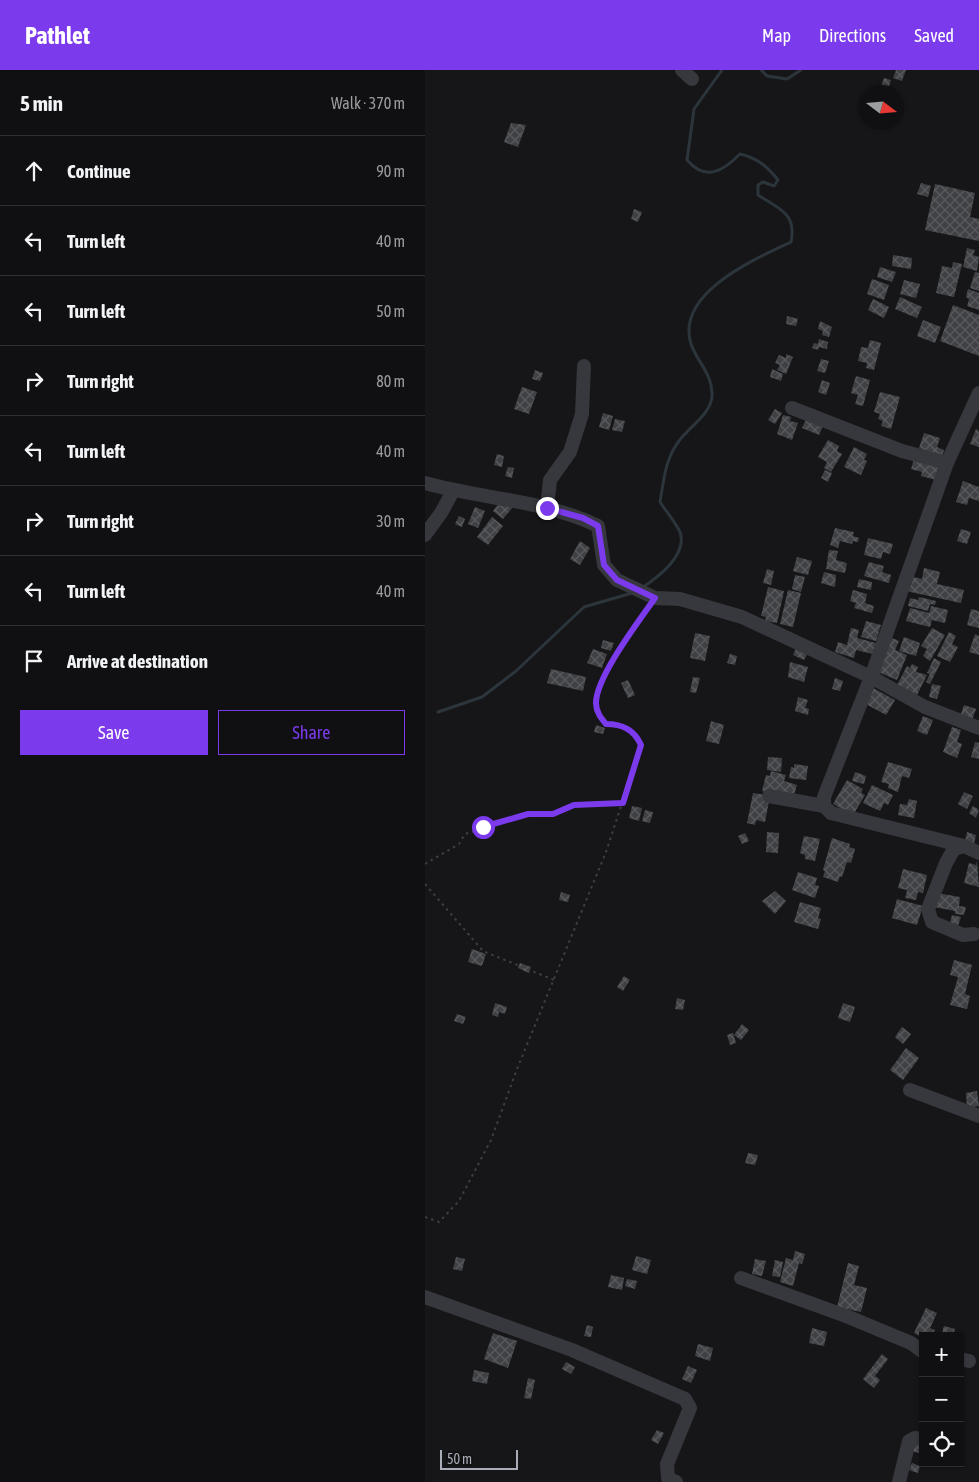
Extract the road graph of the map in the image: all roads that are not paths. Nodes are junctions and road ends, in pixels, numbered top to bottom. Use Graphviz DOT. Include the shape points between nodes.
graph roads {
  1 [pos="583,366"];
  2 [pos="979,393"];
  3 [pos="792,408"];
  4 [pos="947,462"];
  5 [pos="425,483"];
  6 [pos="453,491"];
  7 [pos="547,508"];
  8 [pos="425,536"];
  9 [pos="871,677"];
  10 [pos="977,723"];
  11 [pos="769,796"];
  12 [pos="824,806"];
  13 [pos="964,846"];
  14 [pos="979,853"];
  15 [pos="974,934"];
  16 [pos="910,1090"];
  17 [pos="979,1116"];
  18 [pos="741,1278"];
  19 [pos="425,1297"];
  20 [pos="919,1349"];
  21 [pos="919,1438"];
  22 [pos="676,1482"];
  23 [pos="899,1482"];
  1 -- 7 [label="street" via="582,414 570,452 551,480"];
  2 -- 4 [label="street"];
  3 -- 4 [label="street" via="902,451"];
  4 -- 9 [label="street"];
  5 -- 6 [label="street"];
  6 -- 7 [label="street"];
  6 -- 8 [label="street"];
  7 -- 9 [label="street" via="583,518 598,526 604,565 617,580 655,598 680,599 742,617"];
  9 -- 10 [label="street" via="925,707"];
  9 -- 12 [label="street" via="824,797"];
  11 -- 12 [label="street"];
  12 -- 13 [label="street" via="831,813"];
  13 -- 14 [label="street"];
  13 -- 15 [label="street" via="954,849 928,909 932,922 963,935"];
  16 -- 17 [label="street"];
  18 -- 20 [label="street" via="846,1316"];
  19 -- 22 [label="street" via="571,1350 685,1399 690,1408 667,1464 667,1478"];
  21 -- 23 [label="street" via="909,1441"];
}
